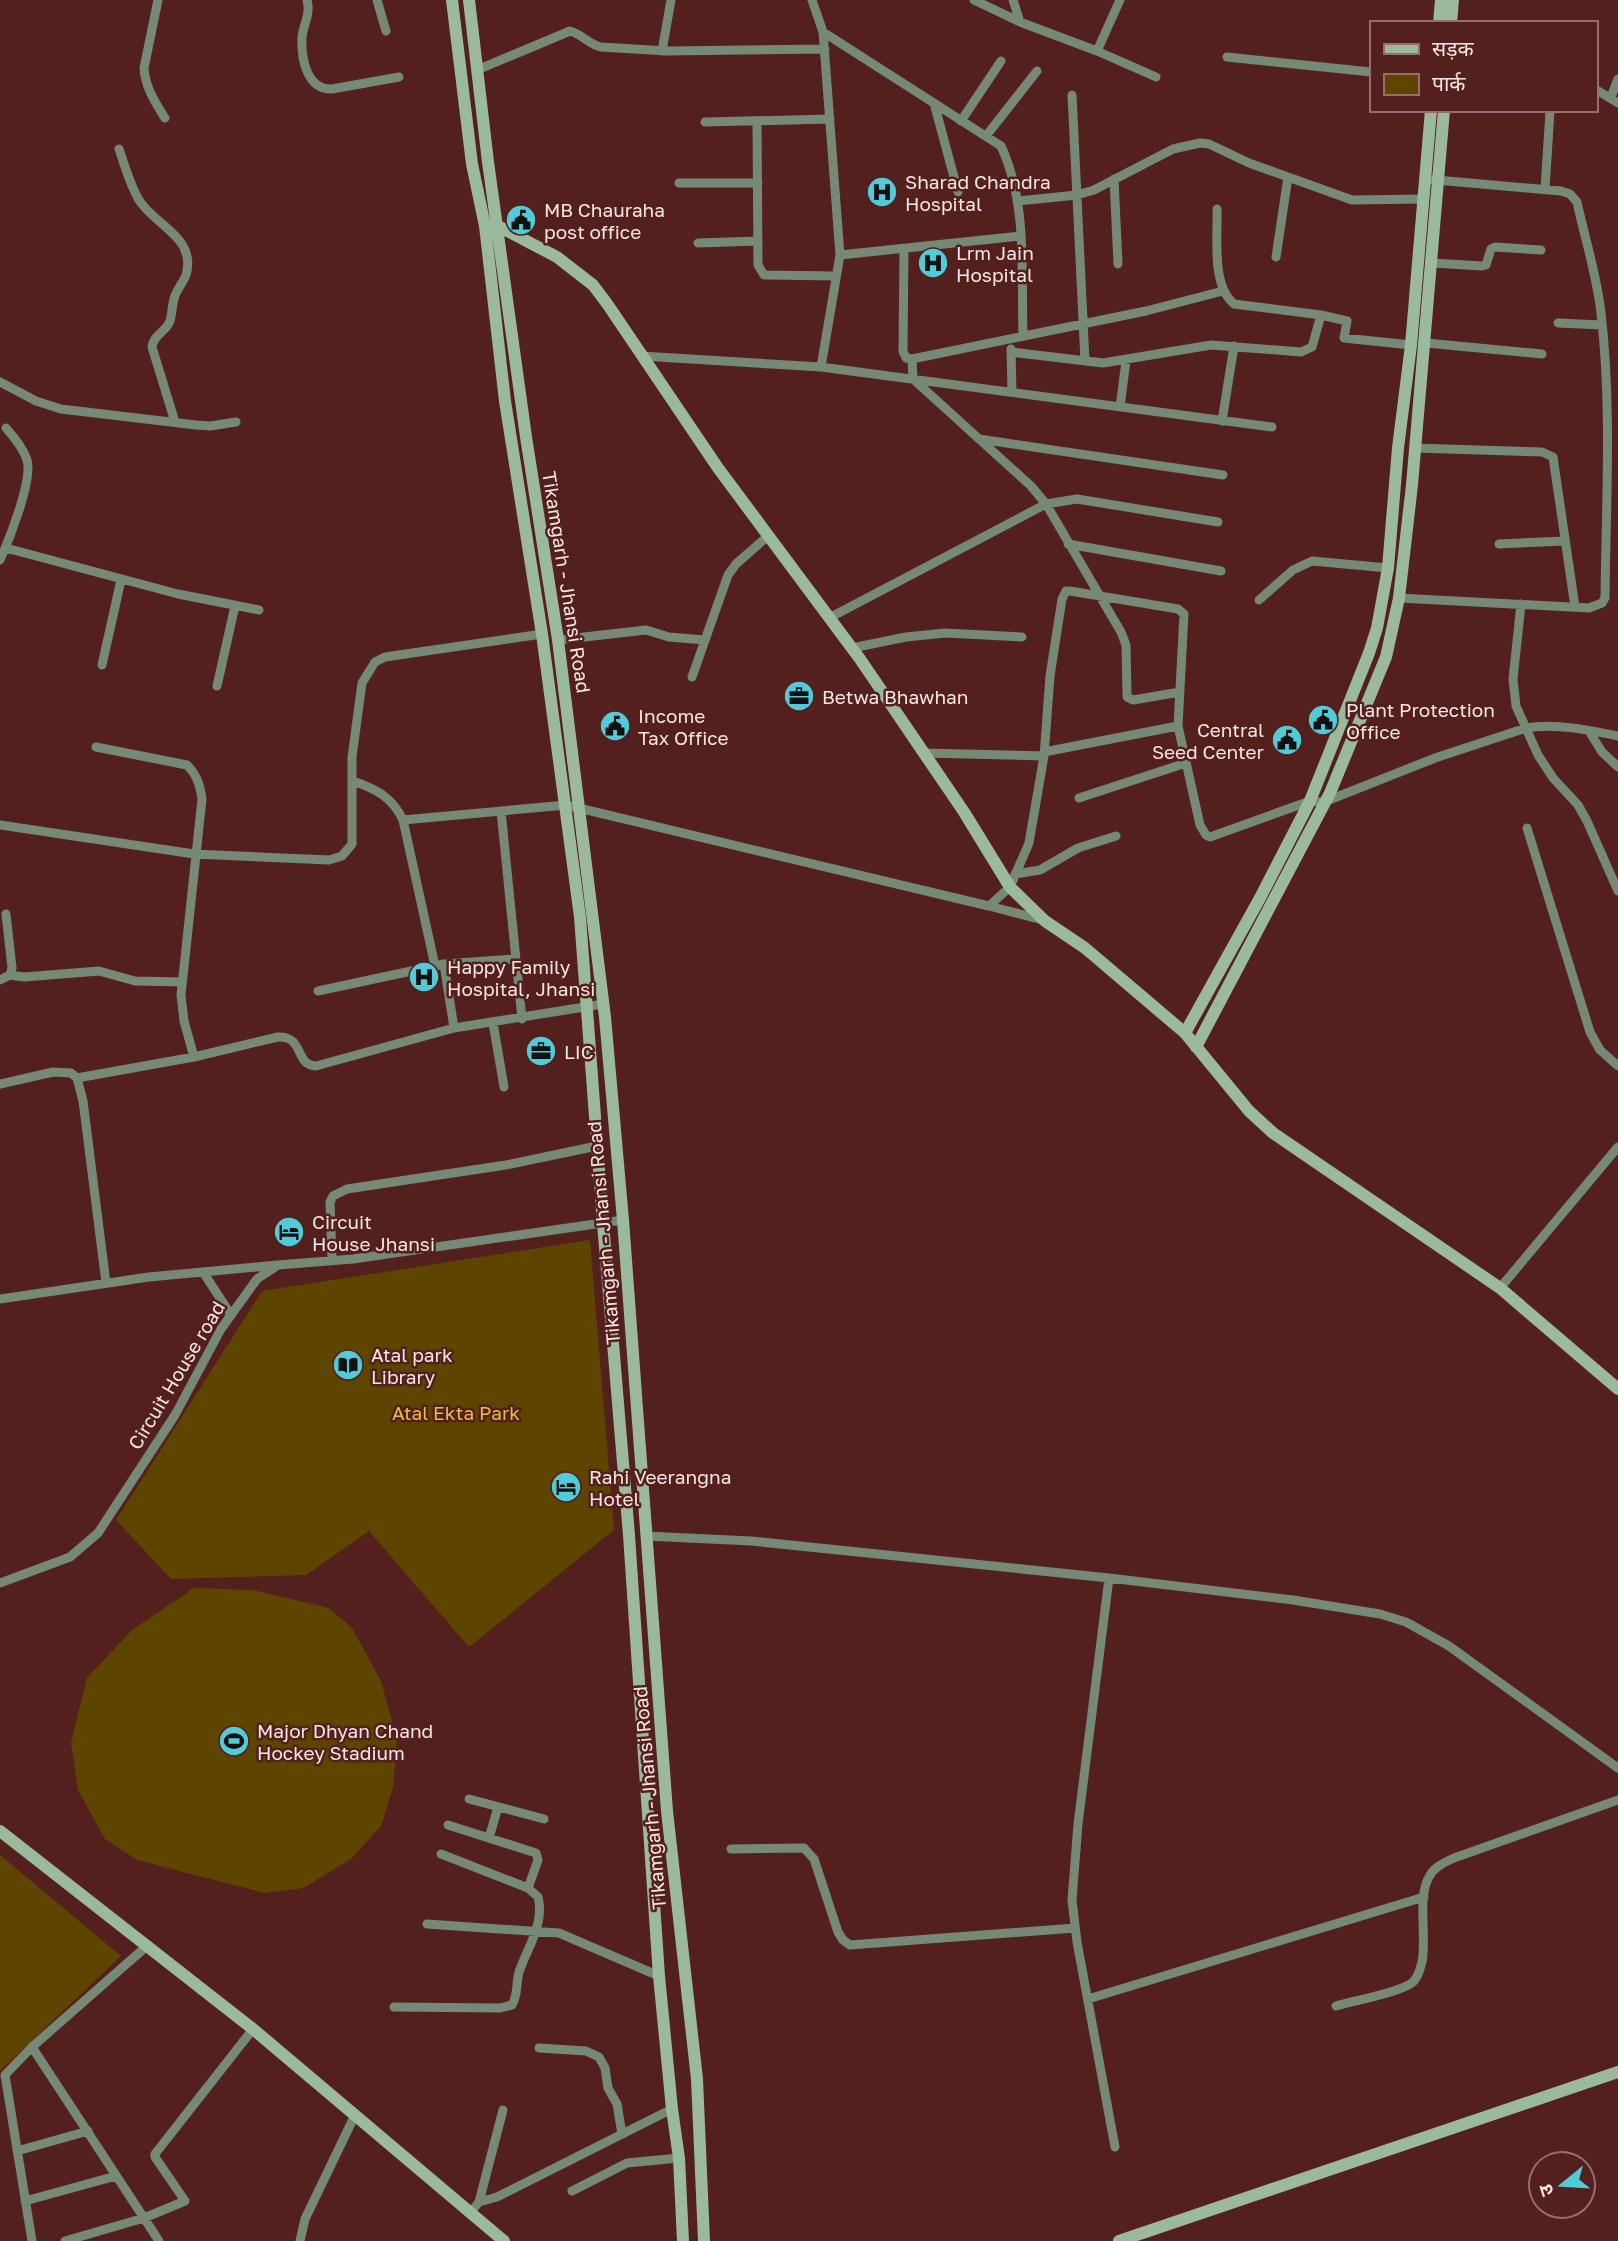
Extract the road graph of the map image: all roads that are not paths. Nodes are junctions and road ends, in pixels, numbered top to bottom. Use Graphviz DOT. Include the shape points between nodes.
graph roads {
  1 [pos="158,0"];
  2 [pos="307,0"];
  3 [pos="377,0"];
  4 [pos="452,0"];
  5 [pos="469,0"];
  6 [pos="671,0"];
  7 [pos="812,0"];
  8 [pos="974,0"];
  9 [pos="1013,0"];
  10 [pos="1120,0"];
  11 [pos="1441,0"];
  12 [pos="1453,0"];
  13 [pos="1438,21"];
  14 [pos="1451,21"];
  15 [pos="1020,22"];
  16 [pos="386,31"];
  17 [pos="823,32"];
  18 [pos="825,49"];
  19 [pos="662,51"];
  20 [pos="1097,51"];
  21 [pos="1227,57"];
  22 [pos="1001,61"];
  23 [pos="477,70"];
  24 [pos="1037,71"];
  25 [pos="1370,72"];
  26 [pos="399,77"];
  27 [pos="1156,77"];
  28 [pos="1617,83"];
  29 [pos="1597,90"];
  30 [pos="1072,95"];
  31 [pos="1615,100"];
  32 [pos="934,103"];
  33 [pos="1431,112"];
  34 [pos="1444,112"];
  35 [pos="1550,112"];
  36 [pos="164,118"];
  37 [pos="830,118"];
  38 [pos="757,121"];
  39 [pos="961,121"];
  40 [pos="705,122"];
  41 [pos="986,136"];
  42 [pos="119,149"];
  43 [pos="1288,177"];
  44 [pos="1114,179"];
  45 [pos="1425,179"];
  46 [pos="1439,181"];
  47 [pos="679,183"];
  48 [pos="758,183"];
  49 [pos="1545,189"];
  50 [pos="958,192"];
  51 [pos="1077,195"];
  52 [pos="1423,199"];
  53 [pos="1018,201"];
  54 [pos="1217,209"];
  55 [pos="492,226"];
  56 [pos="1021,236"];
  57 [pos="758,241"];
  58 [pos="698,243"];
  59 [pos="904,249"];
  60 [pos="1541,250"];
  61 [pos="840,256"];
  62 [pos="1276,257"];
  63 [pos="1432,263"];
  64 [pos="1118,264"];
  65 [pos="836,276"];
  66 [pos="1223,291"];
  67 [pos="1321,315"];
  68 [pos="1558,323"];
  69 [pos="1602,324"];
  70 [pos="1083,325"];
  71 [pos="1023,336"];
  72 [pos="1011,338"];
  73 [pos="1426,343"];
  74 [pos="1411,345"];
  75 [pos="1234,346"];
  76 [pos="1012,352"];
  77 [pos="1542,355"];
  78 [pos="641,356"];
  79 [pos="912,359"];
  80 [pos="1085,361"];
  81 [pos="1126,361"];
  82 [pos="1408,366"];
  83 [pos="821,367"];
  84 [pos="1424,368"];
  85 [pos="912,379"];
  86 [pos="0,382"];
  87 [pos="519,383"];
  88 [pos="503,384"];
  89 [pos="1012,392"];
  90 [pos="1121,407"];
  91 [pos="1222,421"];
  92 [pos="175,422"];
  93 [pos="236,422"];
  94 [pos="1272,427"];
  95 [pos="6,428"];
  96 [pos="979,439"];
  97 [pos="1415,448"];
  98 [pos="1223,475"];
  99 [pos="1395,484"];
  100 [pos="1412,485"];
  101 [pos="1046,505"];
  102 [pos="1218,522"];
  103 [pos="768,536"];
  104 [pos="1566,541"];
  105 [pos="1068,544"];
  106 [pos="1499,544"];
  107 [pos="6,548"];
  108 [pos="0,560"];
  109 [pos="1388,568"];
  110 [pos="1221,571"];
  111 [pos="121,580"];
  112 [pos="1100,597"];
  113 [pos="1399,598"];
  114 [pos="1259,600"];
  115 [pos="552,601"];
  116 [pos="1521,604"];
  117 [pos="537,605"];
  118 [pos="235,606"];
  119 [pos="1575,607"];
  120 [pos="259,610"];
  121 [pos="829,618"];
  122 [pos="542,634"];
  123 [pos="1022,637"];
  124 [pos="558,640"];
  125 [pos="705,640"];
  126 [pos="852,648"];
  127 [pos="102,665"];
  128 [pos="692,677"];
  129 [pos="217,686"];
  130 [pos="1180,692"];
  131 [pos="1178,726"];
  132 [pos="1526,727"];
  133 [pos="1590,731"];
  134 [pos="1618,736"];
  135 [pos="96,747"];
  136 [pos="924,753"];
  137 [pos="1044,754"];
  138 [pos="1186,762"];
  139 [pos="1615,764"];
  140 [pos="1618,772"];
  141 [pos="353,781"];
  142 [pos="1079,798"];
  143 [pos="1310,801"];
  144 [pos="1324,802"];
  145 [pos="566,805"];
  146 [pos="580,807"];
  147 [pos="501,811"];
  148 [pos="403,820"];
  149 [pos="0,825"];
  150 [pos="1527,828"];
  151 [pos="1116,836"];
  152 [pos="194,855"];
  153 [pos="1015,874"];
  154 [pos="1010,887"];
  155 [pos="1618,891"];
  156 [pos="989,906"];
  157 [pos="6,914"];
  158 [pos="1045,921"];
  159 [pos="515,959"];
  160 [pos="440,965"];
  161 [pos="10,975"];
  162 [pos="0,980"];
  163 [pos="182,982"];
  164 [pos="318,991"];
  165 [pos="603,1004"];
  166 [pos="588,1007"];
  167 [pos="522,1019"];
  168 [pos="493,1023"];
  169 [pos="454,1028"];
  170 [pos="1185,1033"];
  171 [pos="1196,1047"];
  172 [pos="194,1057"];
  173 [pos="1618,1066"];
  174 [pos="77,1078"];
  175 [pos="0,1084"];
  176 [pos="504,1087"];
  177 [pos="597,1146"];
  178 [pos="1618,1147"];
  179 [pos="623,1220"];
  180 [pos="603,1223"];
  181 [pos="332,1260"];
  182 [pos="278,1265"];
  183 [pos="203,1272"];
  184 [pos="106,1283"];
  185 [pos="1500,1288"];
  186 [pos="0,1298"];
  187 [pos="231,1315"];
  188 [pos="1618,1389"];
  189 [pos="646,1536"];
  190 [pos="1109,1578"];
  191 [pos="0,1583"];
  192 [pos="656,1634"];
  193 [pos="636,1636"];
  194 [pos="1618,1768"];
  195 [pos="469,1799"];
  196 [pos="1618,1800"];
  197 [pos="498,1807"];
  198 [pos="544,1819"];
  199 [pos="448,1825"];
  200 [pos="0,1831"];
  201 [pos="489,1838"];
  202 [pos="731,1849"];
  203 [pos="441,1854"];
  204 [pos="528,1888"];
  205 [pos="1424,1897"];
  206 [pos="427,1924"];
  207 [pos="1075,1928"];
  208 [pos="536,1930"];
  209 [pos="148,1945"];
  210 [pos="659,1976"];
  211 [pos="1088,1998"];
  212 [pos="1336,2006"];
  213 [pos="394,2007"];
  214 [pos="253,2029"];
  215 [pos="33,2047"];
  216 [pos="539,2048"];
  217 [pos="1618,2072"];
  218 [pos="672,2109"];
  219 [pos="503,2110"];
  220 [pos="355,2115"];
  221 [pos="88,2132"];
  222 [pos="622,2134"];
  223 [pos="1115,2147"];
  224 [pos="17,2151"];
  225 [pos="679,2158"];
  226 [pos="116,2176"];
  227 [pos="572,2191"];
  228 [pos="24,2201"];
  229 [pos="479,2202"];
  230 [pos="470,2213"];
  231 [pos="144,2218"];
  232 [pos="32,2241"];
  233 [pos="65,2241"];
  234 [pos="159,2241"];
  235 [pos="300,2241"];
  236 [pos="504,2241"];
  237 [pos="683,2241"];
  238 [pos="704,2241"];
  239 [pos="1119,2241"];
  1 -- 36 [label="street" via="144,68 148,89"];
  2 -- 26 [label="street" via="302,46 314,85 331,89"];
  3 -- 16 [label="street"];
  4 -- 55 [label="street" via="472,164"];
  5 -- 23 [label="street"];
  6 -- 19 [label="street"];
  7 -- 17 [label="street"];
  8 -- 15 [label="street"];
  9 -- 15 [label="street"];
  10 -- 20 [label="street"];
  11 -- 13 [label="street"];
  12 -- 14 [label="street"];
  15 -- 20 [label="street"];
  17 -- 18 [label="street"];
  17 -- 32 [label="street"];
  18 -- 19 [label="street"];
  18 -- 37 [label="street"];
  19 -- 23 [label="street" via="593,46 570,31"];
  20 -- 27 [label="street"];
  21 -- 25 [label="street"];
  22 -- 39 [label="street"];
  23 -- 55 [label="street"];
  24 -- 41 [label="street"];
  28 -- 31 [label="street"];
  29 -- 31 [label="street"];
  30 -- 51 [label="street"];
  32 -- 39 [label="street"];
  32 -- 50 [label="street"];
  33 -- 45 [label="street"];
  34 -- 46 [label="street"];
  35 -- 49 [label="street"];
  37 -- 38 [label="street"];
  37 -- 61 [label="street"];
  38 -- 40 [label="street"];
  38 -- 48 [label="street"];
  39 -- 41 [label="street"];
  41 -- 53 [label="street" via="1001,146"];
  42 -- 92 [label="street" via="141,203 173,231 186,253 186,275 175,295 170,321 152,347"];
  43 -- 44 [label="street" via="1200,143 1173,149"];
  43 -- 52 [label="street" via="1352,200"];
  43 -- 62 [label="street"];
  44 -- 51 [label="street"];
  44 -- 64 [label="street"];
  45 -- 46 [label="street"];
  45 -- 52 [label="street"];
  46 -- 49 [label="street"];
  46 -- 63 [label="street"];
  47 -- 48 [label="street"];
  48 -- 57 [label="street"];
  49 -- 69 [label="street" via="1570,194 1577,202"];
  51 -- 53 [label="street"];
  51 -- 70 [label="street"];
  52 -- 74 [label="street"];
  53 -- 56 [label="street"];
  54 -- 66 [label="street"];
  55 -- 78 [label="street" via="556,257 593,285"];
  55 -- 87 [label="street, Tikamgarh - Jhansi Road"];
  55 -- 88 [label="street, Tikamgarh - Jhansi Road"];
  56 -- 59 [label="street"];
  56 -- 71 [label="street"];
  57 -- 58 [label="street"];
  57 -- 65 [label="street" via="758,265 764,275"];
  59 -- 61 [label="street"];
  59 -- 79 [label="street" via="903,351"];
  60 -- 63 [label="street" via="1495,247 1482,266"];
  61 -- 65 [label="street"];
  63 -- 73 [label="street"];
  65 -- 83 [label="street"];
  66 -- 67 [label="street" via="1234,303"];
  66 -- 70 [label="street"];
  67 -- 74 [label="street" via="1347,321 1344,338"];
  67 -- 75 [label="street" via="1308,350"];
  68 -- 69 [label="street"];
  69 -- 119 [label="street" via="1607,392 1605,598 1597,606"];
  70 -- 71 [label="street"];
  70 -- 80 [label="street"];
  71 -- 72 [label="street"];
  72 -- 76 [label="street"];
  72 -- 79 [label="street"];
  73 -- 77 [label="street"];
  73 -- 84 [label="street"];
  74 -- 82 [label="street"];
  75 -- 81 [label="street" via="1192,347"];
  75 -- 91 [label="street"];
  76 -- 80 [label="street"];
  76 -- 89 [label="street"];
  78 -- 83 [label="street"];
  78 -- 103 [label="street"];
  79 -- 85 [label="street"];
  80 -- 81 [label="street"];
  81 -- 90 [label="street"];
  82 -- 84 [label="street"];
  82 -- 99 [label="street"];
  83 -- 85 [label="street"];
  84 -- 97 [label="street"];
  85 -- 89 [label="street"];
  85 -- 96 [label="street"];
  86 -- 92 [label="street" via="61,409"];
  87 -- 88 [label="street"];
  87 -- 115 [label="street, Tikamgarh - Jhansi Road"];
  88 -- 117 [label="street, Tikamgarh - Jhansi Road"];
  89 -- 90 [label="street"];
  90 -- 91 [label="street"];
  91 -- 94 [label="street"];
  92 -- 93 [label="street" via="211,426"];
  95 -- 107 [label="street" via="28,463"];
  96 -- 98 [label="street"];
  96 -- 101 [label="street"];
  97 -- 100 [label="street"];
  97 -- 104 [label="street" via="1549,454 1555,465"];
  99 -- 100 [label="street"];
  99 -- 109 [label="street"];
  100 -- 113 [label="street"];
  101 -- 102 [label="street" via="1077,499"];
  101 -- 105 [label="street"];
  101 -- 121 [label="street"];
  103 -- 121 [label="street"];
  103 -- 125 [label="street" via="728,575"];
  104 -- 106 [label="street"];
  104 -- 119 [label="street"];
  105 -- 110 [label="street"];
  105 -- 112 [label="street"];
  107 -- 108 [label="street"];
  107 -- 111 [label="street"];
  109 -- 114 [label="street" via="1312,561 1293,570"];
  109 -- 143 [label="street" via="1370,653"];
  111 -- 118 [label="street"];
  111 -- 127 [label="street"];
  112 -- 130 [label="street" via="1126,645 1127,697 1133,700"];
  112 -- 130 [label="street" via="1181,610 1185,619"];
  112 -- 137 [label="street" via="1064,594 1050,676"];
  113 -- 116 [label="street"];
  113 -- 144 [label="street" via="1386,657 1345,762"];
  115 -- 117 [label="street"];
  115 -- 124 [label="street, Tikamgarh - Jhansi Road"];
  116 -- 119 [label="street"];
  116 -- 132 [label="street" via="1513,691"];
  117 -- 122 [label="street, Tikamgarh - Jhansi Road"];
  118 -- 120 [label="street"];
  118 -- 129 [label="street"];
  121 -- 126 [label="street"];
  122 -- 141 [label="street" via="375,662 362,683"];
  122 -- 145 [label="street, Tikamgarh - Jhansi Road"];
  123 -- 126 [label="street" via="945,633"];
  124 -- 125 [label="street" via="646,630"];
  124 -- 146 [label="street, Tikamgarh - Jhansi Road"];
  125 -- 128 [label="street"];
  126 -- 136 [label="street"];
  130 -- 131 [label="street"];
  131 -- 137 [label="street"];
  131 -- 138 [label="street"];
  132 -- 133 [label="street"];
  132 -- 144 [label="street"];
  132 -- 155 [label="street" via="1545,766 1587,821"];
  133 -- 134 [label="street"];
  133 -- 139 [label="street"];
  135 -- 152 [label="street" via="187,765 196,774 200,810"];
  136 -- 137 [label="street"];
  136 -- 154 [label="street"];
  137 -- 153 [label="street" via="1029,843"];
  138 -- 142 [label="street"];
  138 -- 143 [label="street" via="1206,835"];
  139 -- 140 [label="street"];
  141 -- 148 [label="street" via="391,800"];
  141 -- 152 [label="street" via="352,845 342,856 329,860"];
  143 -- 144 [label="street"];
  143 -- 170 [label="street"];
  144 -- 171 [label="street"];
  145 -- 146 [label="street"];
  145 -- 147 [label="street"];
  145 -- 166 [label="street, Tikamgarh - Jhansi Road"];
  146 -- 156 [label="street"];
  146 -- 165 [label="street, Tikamgarh - Jhansi Road"];
  147 -- 148 [label="street"];
  147 -- 159 [label="street"];
  148 -- 160 [label="street"];
  149 -- 152 [label="street"];
  150 -- 173 [label="street" via="1590,1032 1600,1050"];
  151 -- 153 [label="street" via="1070,852 1040,870"];
  152 -- 163 [label="street"];
  153 -- 154 [label="street"];
  154 -- 156 [label="street"];
  154 -- 158 [label="street"];
  156 -- 158 [label="street"];
  157 -- 161 [label="street"];
  158 -- 170 [label="street" via="1085,948"];
  159 -- 160 [label="street"];
  159 -- 167 [label="street"];
  160 -- 164 [label="street"];
  160 -- 169 [label="street"];
  161 -- 162 [label="street"];
  161 -- 163 [label="street" via="24,978 99,971 135,981"];
  163 -- 172 [label="street" via="182,1011"];
  165 -- 166 [label="street"];
  165 -- 179 [label="street, Tikamgarh - Jhansi Road"];
  166 -- 167 [label="street"];
  166 -- 177 [label="street, Tikamgarh - Jhansi Road"];
  167 -- 168 [label="street"];
  168 -- 169 [label="street"];
  168 -- 176 [label="street"];
  169 -- 172 [label="street" via="316,1066 304,1061 288,1037"];
  170 -- 171 [label="street"];
  171 -- 185 [label="street" via="1273,1133"];
  172 -- 174 [label="street"];
  174 -- 175 [label="street" via="65,1071"];
  174 -- 184 [label="street"];
  177 -- 180 [label="street, Tikamgarh - Jhansi Road"];
  177 -- 181 [label="street" via="338,1192 330,1202"];
  178 -- 185 [label="street"];
  179 -- 180 [label="street"];
  179 -- 189 [label="street, Tikamgarh - Jhansi Road"];
  180 -- 181 [label="street"];
  180 -- 193 [label="street, Tikamgarh - Jhansi Road"];
  181 -- 182 [label="street"];
  182 -- 183 [label="street"];
  182 -- 187 [label="street, Circuit House road" via="257,1279"];
  183 -- 184 [label="street"];
  183 -- 187 [label="street"];
  184 -- 186 [label="street"];
  185 -- 188 [label="street"];
  187 -- 191 [label="street, Circuit House road" via="175,1415 98,1533 70,1557"];
  189 -- 190 [label="street" via="751,1541"];
  189 -- 192 [label="street, Tikamgarh - Jhansi Road"];
  190 -- 194 [label="street" via="1293,1600 1406,1622 1449,1646"];
  190 -- 207 [label="street" via="1075,1856"];
  192 -- 193 [label="street"];
  192 -- 238 [label="street, Tikamgarh - Jhansi Road" via="667,1811 697,2079"];
  193 -- 210 [label="street, Tikamgarh - Jhansi Road"];
  195 -- 197 [label="street"];
  196 -- 205 [label="street" via="1454,1858 1428,1877"];
  197 -- 198 [label="street"];
  197 -- 201 [label="street"];
  199 -- 201 [label="street"];
  200 -- 209 [label="street"];
  201 -- 204 [label="street" via="536,1853 538,1860"];
  202 -- 207 [label="street" via="804,1848 814,1859 838,1932 850,1945"];
  203 -- 204 [label="street"];
  204 -- 208 [label="street" via="540,1902"];
  205 -- 211 [label="street"];
  205 -- 212 [label="street" via="1424,1952 1413,1982"];
  206 -- 208 [label="street"];
  207 -- 211 [label="street"];
  208 -- 210 [label="street" via="575,1938"];
  208 -- 213 [label="street" via="513,2005"];
  209 -- 214 [label="street"];
  209 -- 215 [label="street"];
  210 -- 218 [label="street, Tikamgarh - Jhansi Road"];
  211 -- 223 [label="street"];
  214 -- 220 [label="street"];
  214 -- 231 [label="street" via="155,2154 185,2201"];
  215 -- 221 [label="street"];
  215 -- 224 [label="street" via="5,2075"];
  216 -- 222 [label="street" via="600,2057"];
  217 -- 239 [label="street"];
  218 -- 222 [label="street"];
  218 -- 225 [label="street, Tikamgarh - Jhansi Road"];
  219 -- 229 [label="street"];
  220 -- 230 [label="street"];
  220 -- 235 [label="street" via="305,2219"];
  221 -- 224 [label="street"];
  221 -- 226 [label="street"];
  222 -- 229 [label="street"];
  224 -- 228 [label="street"];
  225 -- 227 [label="street" via="627,2163"];
  225 -- 237 [label="street, Tikamgarh - Jhansi Road"];
  226 -- 228 [label="street"];
  226 -- 231 [label="street"];
  228 -- 232 [label="street"];
  229 -- 230 [label="street"];
  230 -- 236 [label="street"];
  231 -- 233 [label="street"];
  231 -- 234 [label="street"];
}
